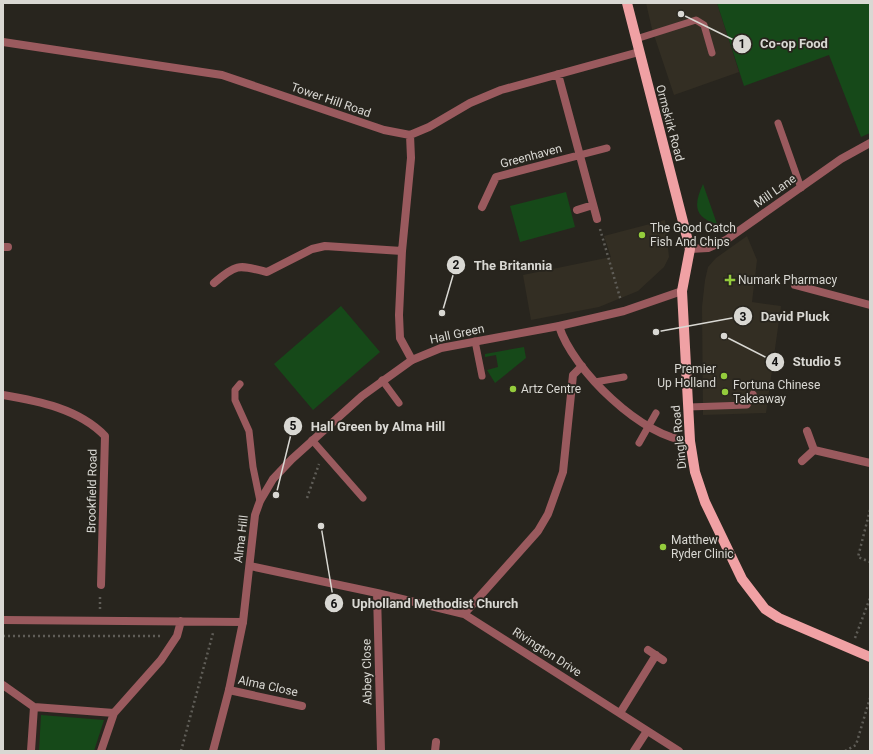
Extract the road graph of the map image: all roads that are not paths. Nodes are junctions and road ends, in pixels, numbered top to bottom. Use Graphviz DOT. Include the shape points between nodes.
graph roads {
  1 [pos="627,3"];
  2 [pos="636,38"];
  3 [pos="3,42"];
  4 [pos="639,52"];
  5 [pos="712,53"];
  6 [pos="558,74"];
  7 [pos="778,123"];
  8 [pos="410,135"];
  9 [pos="870,143"];
  10 [pos="607,148"];
  11 [pos="580,155"];
  12 [pos="801,188"];
  13 [pos="594,205"];
  14 [pos="482,207"];
  15 [pos="576,210"];
  16 [pos="597,219"];
  17 [pos="690,249"];
  18 [pos="402,251"];
  19 [pos="214,282"];
  20 [pos="795,285"];
  21 [pos="682,291"];
  22 [pos="870,305"];
  23 [pos="559,326"];
  24 [pos="475,341"];
  25 [pos="412,360"];
  26 [pos="582,366"];
  27 [pos="482,376"];
  28 [pos="624,377"];
  29 [pos="382,380"];
  30 [pos="595,382"];
  31 [pos="240,384"];
  32 [pos="753,394"];
  33 [pos="3,395"];
  34 [pos="399,403"];
  35 [pos="688,407"];
  36 [pos="656,414"];
  37 [pos="648,426"];
  38 [pos="807,431"];
  39 [pos="312,440"];
  40 [pos="690,441"];
  41 [pos="639,443"];
  42 [pos="814,450"];
  43 [pos="802,461"];
  44 [pos="870,463"];
  45 [pos="363,498"];
  46 [pos="260,501"];
  47 [pos="250,566"];
  48 [pos="101,585"];
  49 [pos="377,593"];
  50 [pos="464,614"];
  51 [pos="3,620"];
  52 [pos="182,621"];
  53 [pos="243,622"];
  54 [pos="648,650"];
  55 [pos="870,656"];
  56 [pos="3,685"];
  57 [pos="229,690"];
  58 [pos="302,706"];
  59 [pos="34,707"];
  60 [pos="114,713"];
  61 [pos="620,713"];
  62 [pos="647,731"];
  63 [pos="436,742"];
  64 [pos="31,751"];
  65 [pos="101,751"];
  66 [pos="213,751"];
  67 [pos="382,751"];
  68 [pos="435,751"];
  69 [pos="634,751"];
  70 [pos="679,751"];
  1 -- 2 [label="main road, Ormskirk Road"];
  2 -- 4 [label="main road, Ormskirk Road"];
  2 -- 5 [label="lane" via="696,20 704,25"];
  3 -- 8 [label="street, Tower Hill Road" via="222,75 384,130"];
  4 -- 6 [label="street"];
  4 -- 17 [label="main road, Ormskirk Road"];
  6 -- 8 [label="street" via="501,90 470,103"];
  6 -- 11 [label="street, Greenhaven"];
  7 -- 12 [label="lane"];
  8 -- 18 [label="street" via="411,158"];
  9 -- 12 [label="street, Mill Lane" via="841,159"];
  10 -- 11 [label="lane"];
  11 -- 13 [label="street, Greenhaven"];
  11 -- 14 [label="street, Greenhaven" via="496,178"];
  12 -- 17 [label="street, Mill Lane" via="726,240 708,248"];
  13 -- 15 [label="street"];
  13 -- 16 [label="street, Greenhaven"];
  17 -- 21 [label="main road, Dingle Road"];
  18 -- 19 [label="street" via="325,246 267,272 243,265 232,268"];
  18 -- 25 [label="street" via="399,291 400,338"];
  20 -- 22 [label="street"];
  21 -- 23 [label="street, Hall Green" via="624,311"];
  21 -- 35 [label="main road, Dingle Road"];
  23 -- 24 [label="street, Hall Green"];
  23 -- 26 [label="street" via="562,336"];
  24 -- 25 [label="street, Hall Green" via="426,352"];
  24 -- 27 [label="lane"];
  25 -- 29 [label="street, Alma Hill"];
  26 -- 30 [label="street"];
  26 -- 50 [label="street" via="573,375 563,472 548,514 538,531"];
  28 -- 30 [label="lane"];
  29 -- 34 [label="lane"];
  29 -- 39 [label="street, Alma Hill"];
  30 -- 37 [label="street" via="605,394"];
  31 -- 46 [label="lane" via="235,390 235,400 249,431"];
  32 -- 35 [label="lane" via="747,405"];
  33 -- 48 [label="street, Brookfield Road" via="31,400 76,415 93,424 105,436"];
  35 -- 40 [label="main road, Dingle Road"];
  36 -- 37 [label="lane"];
  37 -- 40 [label="street" via="677,440"];
  37 -- 41 [label="lane"];
  38 -- 42 [label="street"];
  39 -- 45 [label="lane"];
  39 -- 46 [label="street, Alma Hill" via="273,479"];
  40 -- 55 [label="main road, Dingle Road" via="695,472 705,502 742,579 752,594 765,609 780,618"];
  42 -- 43 [label="street"];
  42 -- 44 [label="street"];
  46 -- 47 [label="street, Alma Hill" via="255,515"];
  47 -- 49 [label="street, Rivington Drive"];
  47 -- 53 [label="street, Alma Hill"];
  49 -- 50 [label="street, Rivington Drive"];
  49 -- 67 [label="street, Abbey Close"];
  50 -- 61 [label="street, Rivington Drive"];
  51 -- 52 [label="street"];
  52 -- 53 [label="street"];
  52 -- 60 [label="street" via="177,636 161,660"];
  53 -- 57 [label="street, Alma Hill"];
  54 -- 61 [label="street" via="659,658"];
  56 -- 59 [label="street"];
  57 -- 58 [label="street, Alma Close"];
  57 -- 66 [label="street, Alma Hill"];
  59 -- 60 [label="street"];
  59 -- 64 [label="street"];
  60 -- 65 [label="street"];
  61 -- 62 [label="street, Rivington Drive"];
  62 -- 69 [label="street"];
  62 -- 70 [label="street, Rivington Drive"];
  63 -- 68 [label="street"];
}
